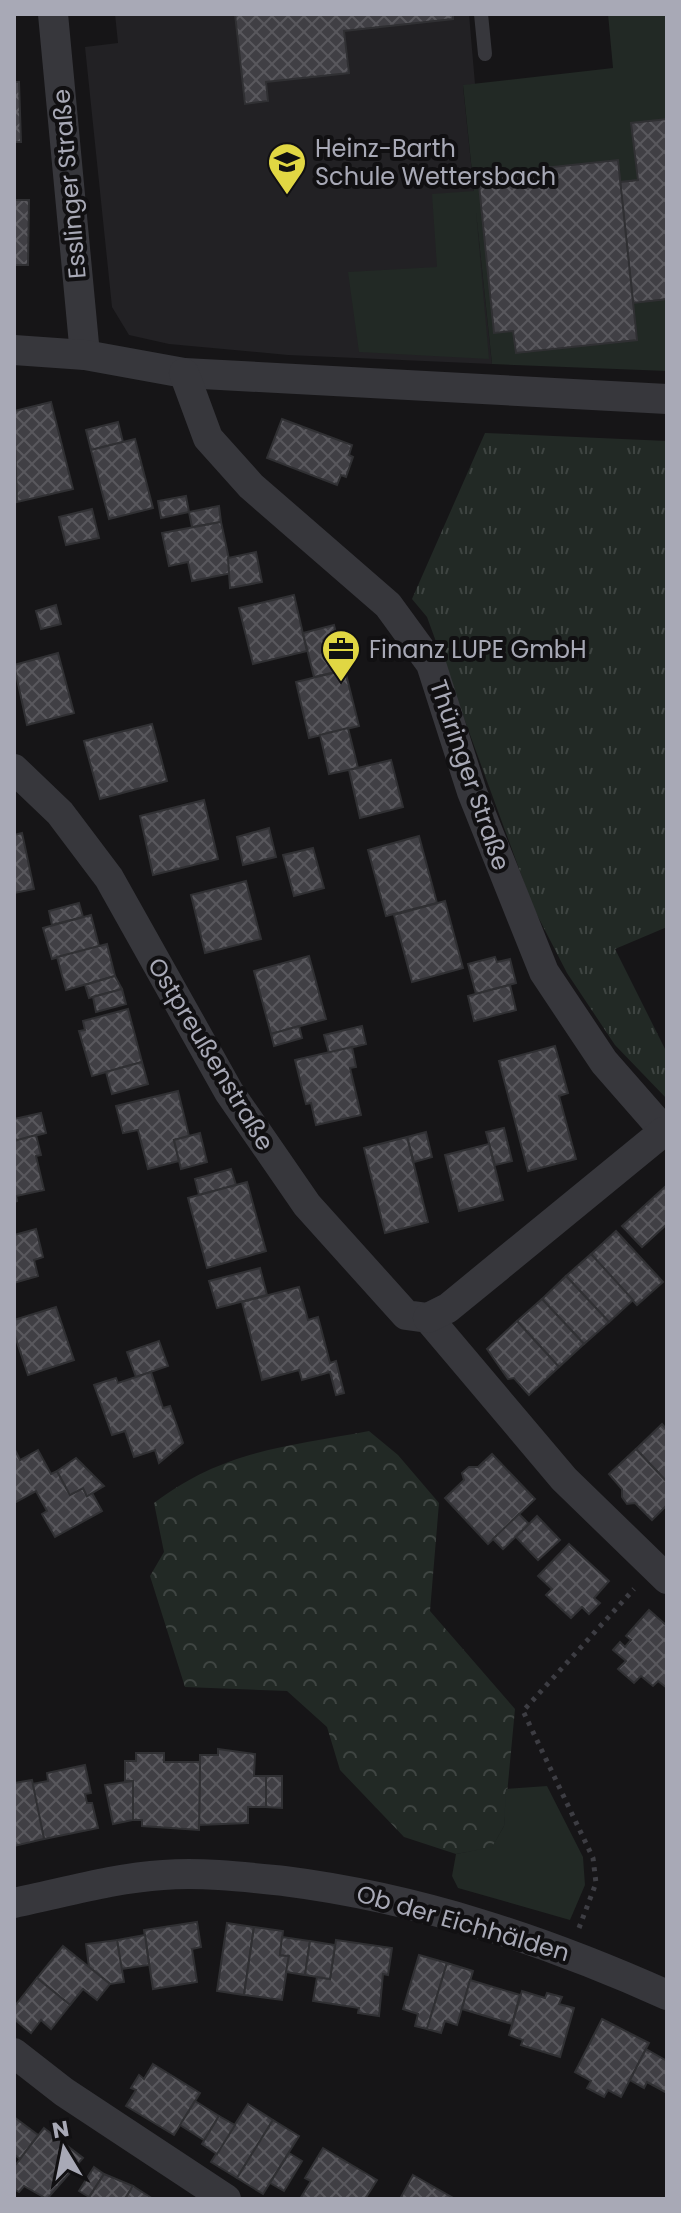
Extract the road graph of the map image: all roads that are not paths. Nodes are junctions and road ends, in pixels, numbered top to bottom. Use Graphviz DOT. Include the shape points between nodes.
graph roads {
  1 [pos="53,14"];
  2 [pos="481,14"];
  3 [pos="485,54"];
  4 [pos="14,350"];
  5 [pos="85,355"];
  6 [pos="184,373"];
  7 [pos="667,399"];
  8 [pos="14,769"];
  9 [pos="665,1133"];
  10 [pos="428,1318"];
  11 [pos="660,1573"];
  12 [pos="14,1903"];
  13 [pos="667,1995"];
  14 [pos="14,2053"];
  15 [pos="226,2199"];
  1 -- 5 [label="street, Esslinger Straße"];
  2 -- 3 [label="lane"];
  4 -- 5 [label="street"];
  5 -- 6 [label="street"];
  6 -- 7 [label="street"];
  6 -- 9 [label="street, Thüringer Straße" via="208,438 251,486 388,605 431,664 472,792 544,972 604,1062"];
  8 -- 10 [label="street, Ostpreußenstraße" via="60,813 109,878 229,1092 307,1205 406,1315"];
  9 -- 10 [label="street" via="448,1308"];
  10 -- 11 [label="street, Ostpreußenstraße" via="564,1479"];
  12 -- 13 [label="street, Ob der Eichhälden" via="163,1875 246,1877 342,1888 408,1902 570,1952"];
  14 -- 15 [label="street"];
}
